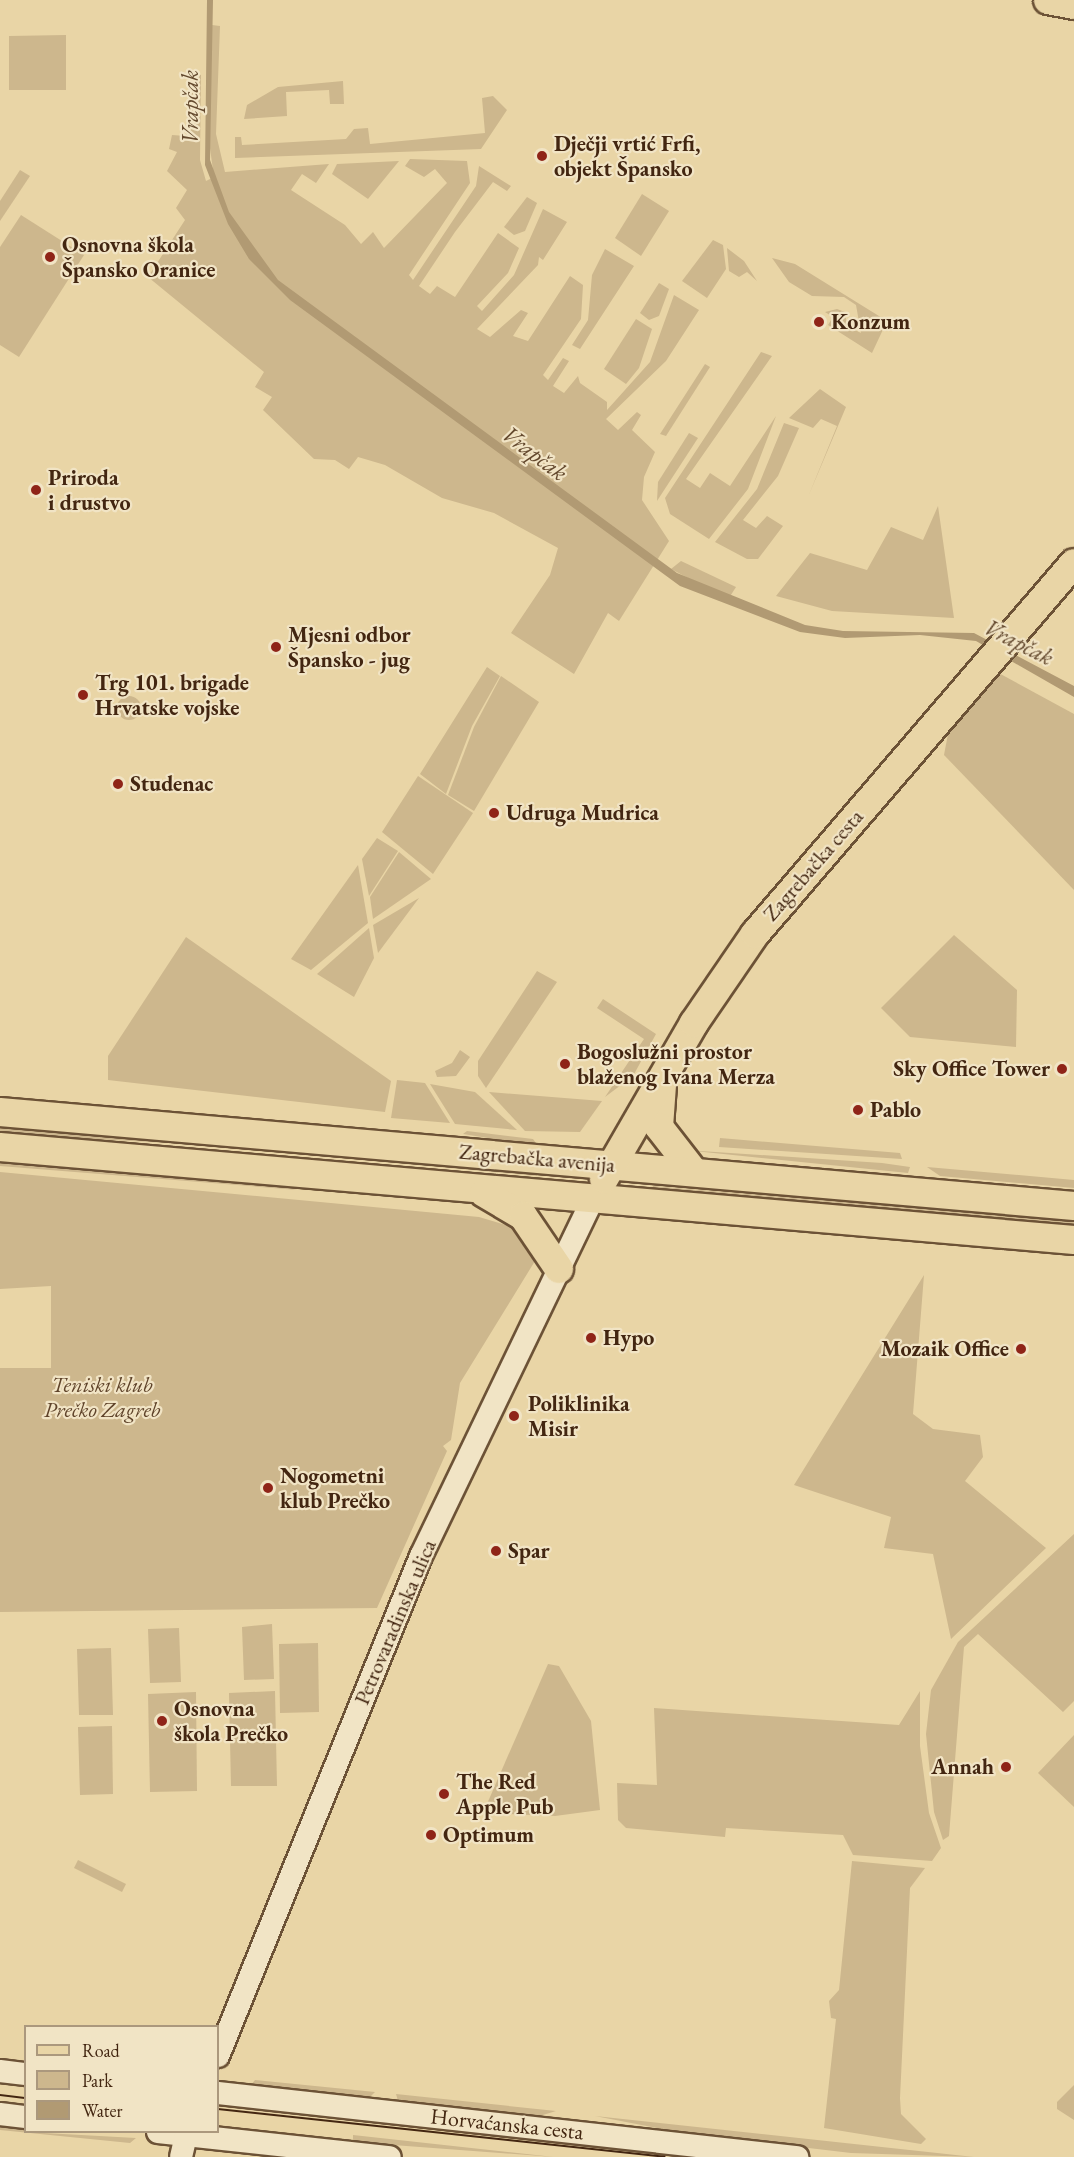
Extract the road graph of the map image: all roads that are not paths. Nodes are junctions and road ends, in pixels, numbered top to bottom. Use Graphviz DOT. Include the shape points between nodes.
graph roads {
  1 [pos="1048,0"];
  2 [pos="1074,4"];
  3 [pos="1074,563"];
  4 [pos="663,1074"];
  5 [pos="0,1112"];
  6 [pos="0,1148"];
  7 [pos="612,1166"];
  8 [pos="694,1172"];
  9 [pos="471,1186"];
  10 [pos="594,1197"];
  11 [pos="1074,1206"];
  12 [pos="1074,1240"];
  13 [pos="559,1269"];
  14 [pos="219,2054"];
  15 [pos="0,2071"];
  16 [pos="24,2074"];
  17 [pos="219,2093"];
  18 [pos="0,2114"];
  19 [pos="24,2117"];
  20 [pos="187,2133"];
  21 [pos="181,2157"];
  22 [pos="390,2157"];
  23 [pos="797,2157"];
  1 -- 2 [label="main road"];
  3 -- 4 [label="main road, Zagrebačka cesta" via="761,926"];
  4 -- 7 [label="main road, Zagrebačka cesta"];
  4 -- 8 [label="main road" via="659,1127"];
  5 -- 7 [label="main road, Zagrebačka avenija"];
  6 -- 9 [label="main road, Zagrebačka avenija"];
  7 -- 8 [label="main road, Zagrebačka avenija"];
  7 -- 10 [label="main road, Zagrebačka cesta"];
  8 -- 11 [label="main road, Zagrebačka avenija"];
  9 -- 10 [label="main road, Zagrebačka avenija"];
  9 -- 13 [label="main road" via="523,1216"];
  10 -- 12 [label="main road, Zagrebačka avenija"];
  10 -- 13 [label="street, Petrovaradinska ulica"];
  13 -- 14 [label="street, Petrovaradinska ulica" via="397,1612"];
  15 -- 16 [label="street"];
  17 -- 23 [label="street, Horvaćanska cesta"];
  18 -- 19 [label="street"];
  20 -- 21 [label="street"];
  20 -- 22 [label="street"];
}
